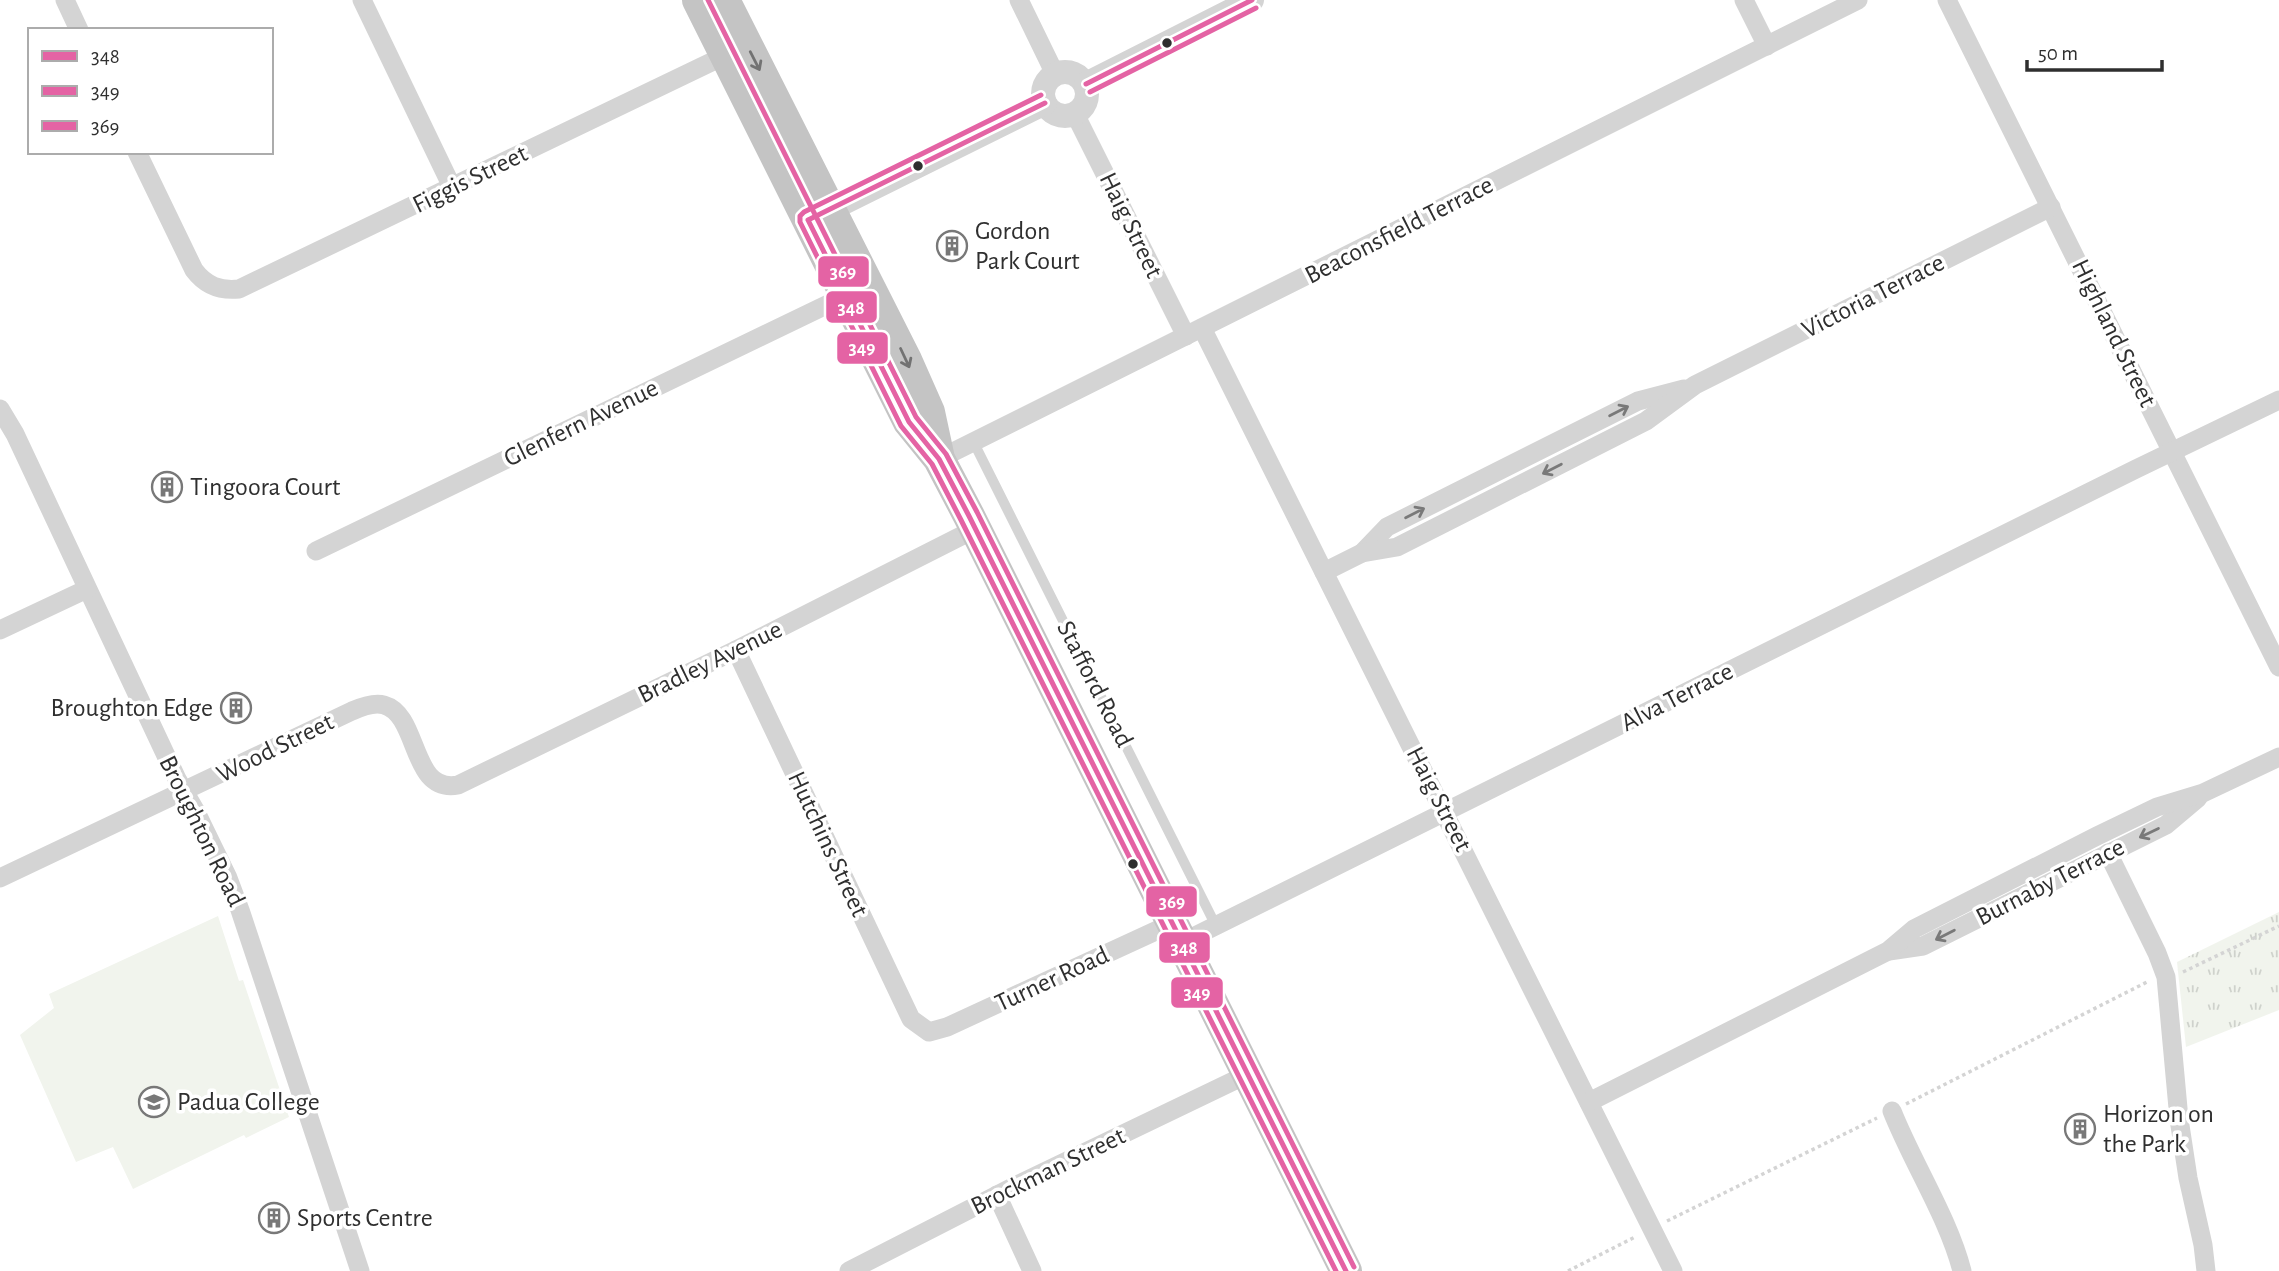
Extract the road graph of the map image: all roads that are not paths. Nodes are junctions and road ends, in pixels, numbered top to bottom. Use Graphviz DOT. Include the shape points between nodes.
graph roads {
  1 [pos="65,0"];
  2 [pos="362,0"];
  3 [pos="698,0"];
  4 [pos="724,0"];
  5 [pos="1019,0"];
  6 [pos="1252,0"];
  7 [pos="1744,0"];
  8 [pos="1858,0"];
  9 [pos="1947,0"];
  10 [pos="78,28"];
  11 [pos="1767,46"];
  12 [pos="726,55"];
  13 [pos="1055,74"];
  14 [pos="1086,84"];
  15 [pos="1045,103"];
  16 [pos="1075,114"];
  17 [pos="138,154"];
  18 [pos="452,187"];
  19 [pos="2051,207"];
  20 [pos="819,215"];
  21 [pos="845,296"];
  22 [pos="1194,332"];
  23 [pos="2279,400"];
  24 [pos="0,409"];
  25 [pos="973,441"];
  26 [pos="2172,453"];
  27 [pos="939,458"];
  28 [pos="975,529"];
  29 [pos="316,551"];
  30 [pos="1324,572"];
  31 [pos="87,589"];
  32 [pos="0,630"];
  33 [pos="736,650"];
  34 [pos="2279,667"];
  35 [pos="2279,757"];
  36 [pos="442,785"];
  37 [pos="184,791"];
  38 [pos="2203,793"];
  39 [pos="1446,812"];
  40 [pos="2108,853"];
  41 [pos="0,878"];
  42 [pos="1216,926"];
  43 [pos="1178,933"];
  44 [pos="1888,951"];
  45 [pos="929,1032"];
  46 [pos="1248,1074"];
  47 [pos="1589,1102"];
  48 [pos="1892,1111"];
  49 [pos="997,1195"];
  50 [pos="360,1271"];
  51 [pos="849,1271"];
  52 [pos="1032,1271"];
  53 [pos="1346,1271"];
  54 [pos="1673,1271"];
  55 [pos="1962,1271"];
  56 [pos="2206,1271"];
  1 -- 10 [label="street"];
  2 -- 18 [label="street"];
  3 -- 12 [label="highway, Stafford Road"];
  4 -- 20 [label="highway, Stafford Road, one-way"];
  5 -- 13 [label="street"];
  6 -- 14 [label="street"];
  7 -- 11 [label="street"];
  8 -- 11 [label="street, Beaconsfield Terrace"];
  9 -- 19 [label="street, Highland Street"];
  11 -- 22 [label="street, Beaconsfield Terrace"];
  12 -- 18 [label="street, Figgis Street"];
  12 -- 20 [label="highway, Stafford Road"];
  13 -- 14 [label="street" via="1076,74"];
  13 -- 15 [label="street" via="1045,83"];
  14 -- 16 [label="street" via="1086,105"];
  15 -- 16 [label="street" via="1054,114"];
  15 -- 20 [label="street"];
  16 -- 22 [label="street, Haig Street"];
  17 -- 18 [label="street, Figgis Street" via="194,270 212,286 225,289 245,288"];
  19 -- 26 [label="street, Highland Street"];
  19 -- 30 [label="street, Victoria Terrace" via="1695,386 1646,421 1397,547 1362,554"];
  20 -- 21 [label="highway, Stafford Road"];
  20 -- 27 [label="highway, Stafford Road, one-way" via="929,412"];
  21 -- 27 [label="highway, Stafford Road" via="909,422"];
  21 -- 29 [label="street, Glenfern Avenue"];
  22 -- 25 [label="street, Beaconsfield Terrace"];
  22 -- 30 [label="street, Haig Street"];
  23 -- 26 [label="street, Alva Terrace"];
  24 -- 31 [label="street, Broughton Road"];
  25 -- 27 [label="street, Beaconsfield Terrace"];
  25 -- 42 [label="lane, Stafford Road"];
  26 -- 34 [label="street, Highland Street"];
  26 -- 39 [label="street, Alva Terrace"];
  27 -- 28 [label="highway, Stafford Road"];
  28 -- 33 [label="street, Bradley Avenue"];
  28 -- 43 [label="highway, Stafford Road"];
  30 -- 39 [label="street, Haig Street"];
  31 -- 32 [label="street"];
  31 -- 37 [label="street, Broughton Road"];
  33 -- 36 [label="street, Bradley Avenue" via="465,782"];
  33 -- 45 [label="street, Hutchins Street" via="911,1019"];
  35 -- 38 [label="street, Burnaby Terrace"];
  36 -- 37 [label="street, Wood Street" via="425,770 397,714 377,705 352,711"];
  37 -- 41 [label="street, Wood Street"];
  37 -- 50 [label="street, Broughton Road" via="240,909"];
  38 -- 40 [label="street, Burnaby Terrace, one-way" via="2166,825"];
  38 -- 44 [label="street, Burnaby Terrace" via="2157,807 2085,842 1914,929"];
  39 -- 42 [label="street, Alva Terrace"];
  39 -- 47 [label="street, Haig Street"];
  40 -- 44 [label="street, Burnaby Terrace, one-way" via="1923,946"];
  40 -- 56 [label="street" via="2166,976 2183,1150"];
  42 -- 43 [label="street, Alva Terrace"];
  43 -- 45 [label="street, Turner Road"];
  43 -- 46 [label="highway, Stafford Road"];
  44 -- 47 [label="street, Burnaby Terrace"];
  46 -- 49 [label="street, Brockman Street"];
  46 -- 53 [label="highway, Stafford Road"];
  47 -- 54 [label="street, Haig Street"];
  48 -- 55 [label="street"];
  49 -- 51 [label="street, Brockman Street"];
  49 -- 52 [label="street"];
}
